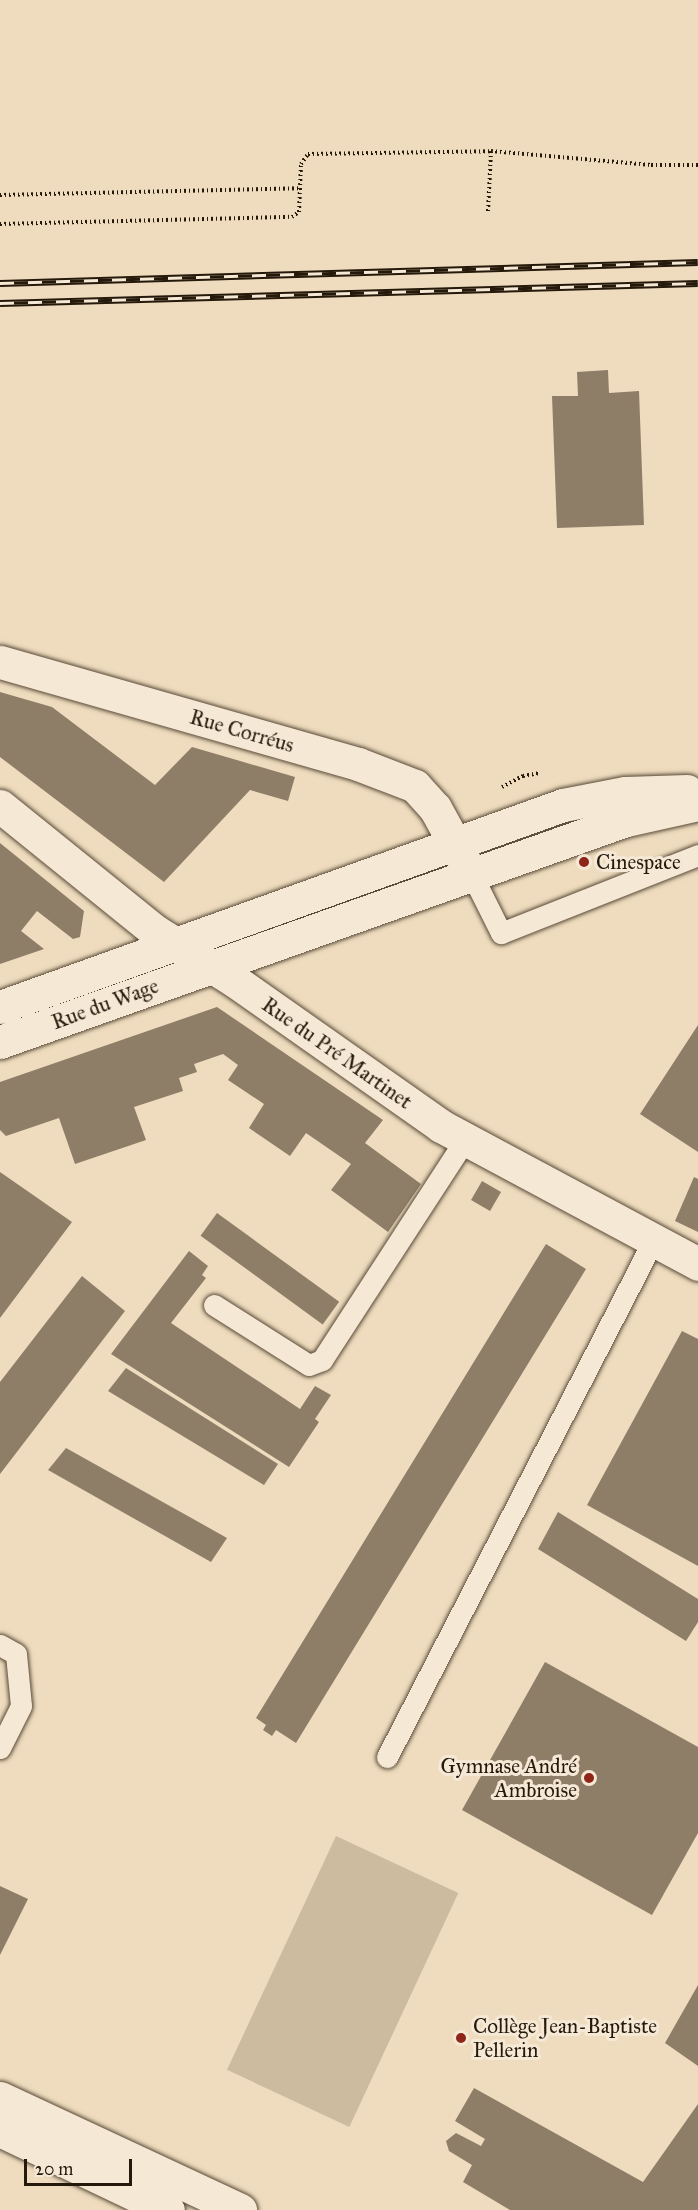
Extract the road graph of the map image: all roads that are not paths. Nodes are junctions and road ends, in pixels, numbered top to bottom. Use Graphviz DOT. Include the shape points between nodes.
graph roads {
  1 [pos="0,662"];
  2 [pos="698,791"];
  3 [pos="698,804"];
  4 [pos="0,806"];
  5 [pos="456,843"];
  6 [pos="698,855"];
  7 [pos="472,875"];
  8 [pos="174,945"];
  9 [pos="210,966"];
  10 [pos="0,1007"];
  11 [pos="0,1042"];
  12 [pos="464,1141"];
  13 [pos="653,1241"];
  14 [pos="698,1264"];
  15 [pos="214,1305"];
  16 [pos="0,1645"];
  17 [pos="0,1748"];
  18 [pos="387,1757"];
  19 [pos="0,2098"];
  20 [pos="0,2130"];
  21 [pos="168,2210"];
  22 [pos="240,2210"];
  1 -- 5 [label="street, Rue Corréus" via="415,786"];
  2 -- 5 [label="street" via="597,797"];
  3 -- 7 [label="street" via="626,820"];
  4 -- 8 [label="street, Rue du Pré Martinet"];
  5 -- 7 [label="street, Rue Corréus"];
  5 -- 8 [label="street"];
  6 -- 7 [label="lane" via="501,933"];
  7 -- 9 [label="street"];
  8 -- 9 [label="street, Rue du Pré Martinet"];
  8 -- 10 [label="street, Rue du Wage"];
  9 -- 11 [label="street, Rue du Wage"];
  9 -- 12 [label="street, Rue du Pré Martinet"];
  12 -- 13 [label="street, Rue du Pré Martinet"];
  12 -- 15 [label="lane" via="322,1360 309,1365"];
  13 -- 14 [label="street, Rue du Pré Martinet"];
  13 -- 18 [label="lane"];
  16 -- 17 [label="lane" via="16,1654 21,1706"];
  19 -- 22 [label="street"];
  20 -- 21 [label="street"];
}
